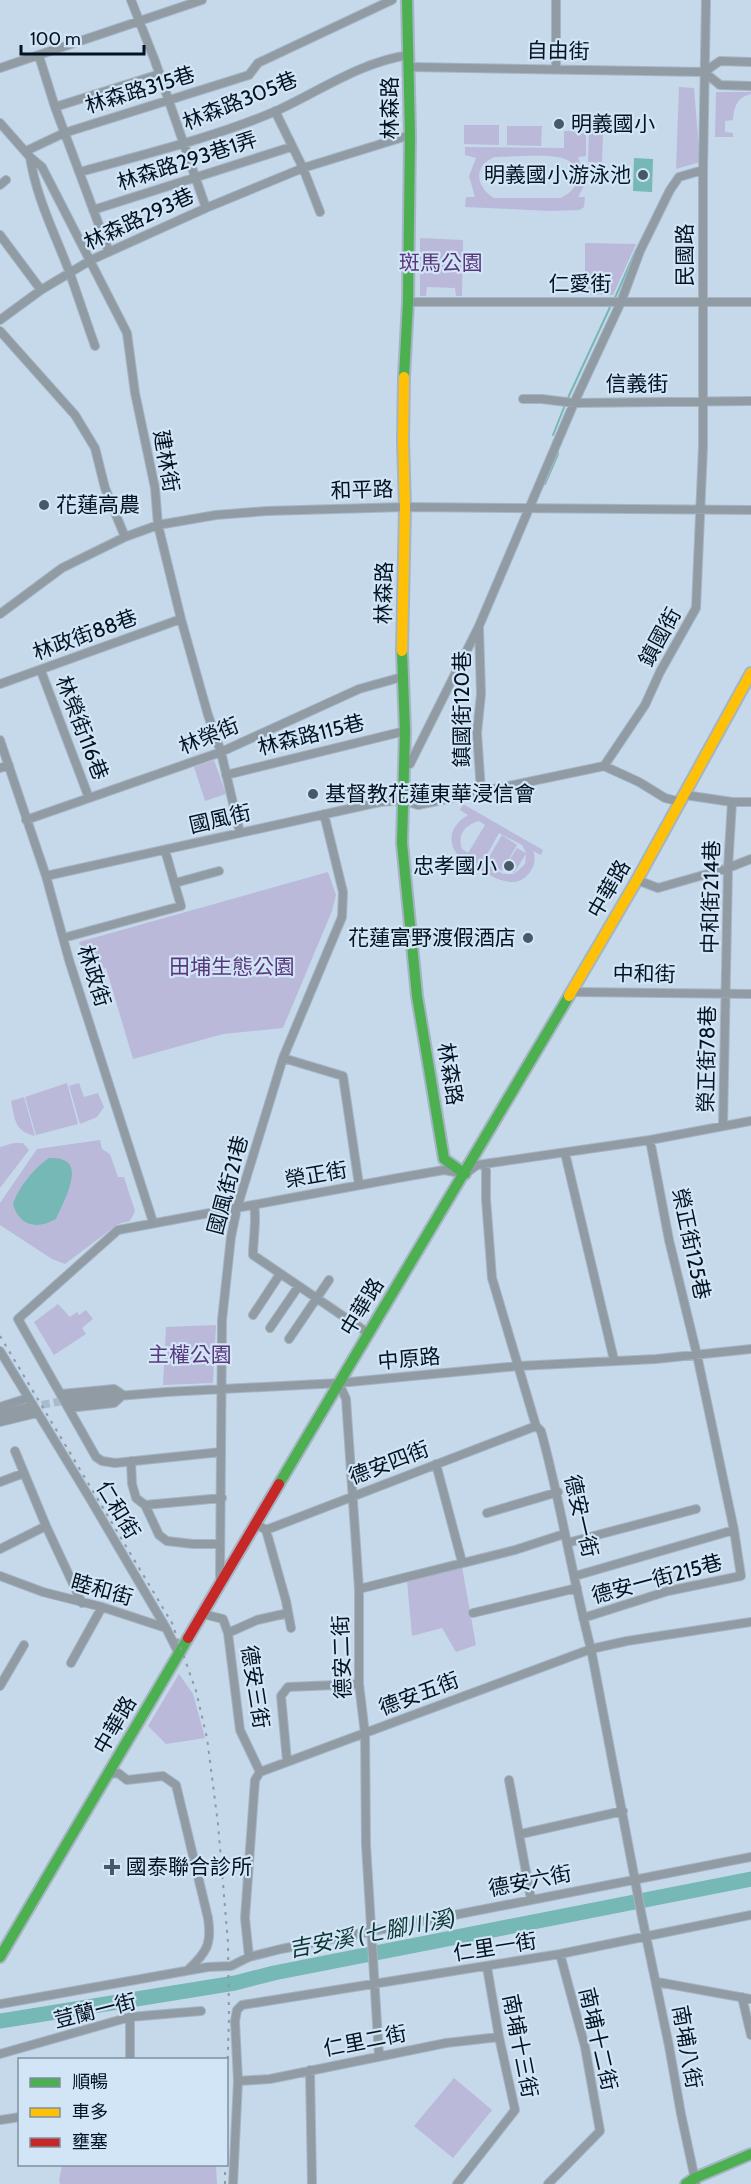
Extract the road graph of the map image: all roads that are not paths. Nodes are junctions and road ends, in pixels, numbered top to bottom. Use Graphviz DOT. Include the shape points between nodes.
graph roads {
  1 [pos="131,0"];
  2 [pos="202,0"];
  3 [pos="392,0"];
  4 [pos="407,0"];
  5 [pos="556,0"];
  6 [pos="706,0"];
  7 [pos="139,20"];
  8 [pos="409,54"];
  9 [pos="39,56"];
  10 [pos="751,62"];
  11 [pos="410,66"];
  12 [pos="0,68"];
  13 [pos="556,69"];
  14 [pos="704,72"];
  15 [pos="160,74"];
  16 [pos="751,86"];
  17 [pos="167,100"];
  18 [pos="55,107"];
  19 [pos="275,111"];
  20 [pos="0,123"];
  21 [pos="64,133"];
  22 [pos="410,135"];
  23 [pos="184,143"];
  24 [pos="291,147"];
  25 [pos="28,154"];
  26 [pos="303,168"];
  27 [pos="703,170"];
  28 [pos="80,172"];
  29 [pos="196,178"];
  30 [pos="206,207"];
  31 [pos="93,210"];
  32 [pos="320,212"];
  33 [pos="0,235"];
  34 [pos="109,252"];
  35 [pos="91,260"];
  36 [pos="70,273"];
  37 [pos="42,290"];
  38 [pos="408,302"];
  39 [pos="616,302"];
  40 [pos="703,302"];
  41 [pos="751,302"];
  42 [pos="0,320"];
  43 [pos="0,331"];
  44 [pos="95,346"];
  45 [pos="523,399"];
  46 [pos="751,401"];
  47 [pos="569,402"];
  48 [pos="702,402"];
  49 [pos="405,507"];
  50 [pos="529,508"];
  51 [pos="751,510"];
  52 [pos="700,511"];
  53 [pos="158,525"];
  54 [pos="125,537"];
  55 [pos="0,614"];
  56 [pos="181,619"];
  57 [pos="478,626"];
  58 [pos="41,671"];
  59 [pos="751,674"];
  60 [pos="402,676"];
  61 [pos="0,684"];
  62 [pos="405,731"];
  63 [pos="0,740"];
  64 [pos="221,753"];
  65 [pos="9,765"];
  66 [pos="404,766"];
  67 [pos="604,766"];
  68 [pos="0,768"];
  69 [pos="226,775"];
  70 [pos="481,791"];
  71 [pos="89,798"];
  72 [pos="683,799"];
  73 [pos="403,800"];
  74 [pos="732,802"];
  75 [pos="751,802"];
  76 [pos="324,814"];
  77 [pos="26,820"];
  78 [pos="240,833"];
  79 [pos="165,850"];
  80 [pos="751,859"];
  81 [pos="728,868"];
  82 [pos="219,871"];
  83 [pos="46,876"];
  84 [pos="637,880"];
  85 [pos="175,883"];
  86 [pos="63,938"];
  87 [pos="572,992"];
  88 [pos="726,993"];
  89 [pos="751,993"];
  90 [pos="283,1058"];
  91 [pos="751,1121"];
  92 [pos="723,1125"];
  93 [pos="651,1140"];
  94 [pos="565,1153"];
  95 [pos="486,1165"];
  96 [pos="465,1174"];
  97 [pos="359,1185"];
  98 [pos="254,1205"];
  99 [pos="237,1208"];
  100 [pos="153,1222"];
  101 [pos="280,1274"];
  102 [pos="329,1280"];
  103 [pos="298,1287"];
  104 [pos="316,1299"];
  105 [pos="253,1315"];
  106 [pos="270,1328"];
  107 [pos="368,1333"];
  108 [pos="289,1339"];
  109 [pos="751,1349"];
  110 [pos="0,1351"];
  111 [pos="697,1355"];
  112 [pos="614,1360"];
  113 [pos="519,1366"];
  114 [pos="339,1383"];
  115 [pos="222,1389"];
  116 [pos="61,1394"];
  117 [pos="123,1395"];
  118 [pos="28,1403"];
  119 [pos="69,1404"];
  120 [pos="0,1407"];
  121 [pos="37,1413"];
  122 [pos="0,1415"];
  123 [pos="0,1422"];
  124 [pos="536,1426"];
  125 [pos="15,1451"];
  126 [pos="221,1452"];
  127 [pos="131,1461"];
  128 [pos="436,1464"];
  129 [pos="24,1473"];
  130 [pos="0,1482"];
  131 [pos="558,1492"];
  132 [pos="352,1497"];
  133 [pos="222,1498"];
  134 [pos="145,1505"];
  135 [pos="696,1509"];
  136 [pos="486,1513"];
  137 [pos="46,1526"];
  138 [pos="261,1527"];
  139 [pos="734,1530"];
  140 [pos="564,1534"];
  141 [pos="567,1543"];
  142 [pos="220,1544"];
  143 [pos="0,1549"];
  144 [pos="462,1562"];
  145 [pos="0,1576"];
  146 [pos="575,1576"];
  147 [pos="741,1576"];
  148 [pos="220,1582"];
  149 [pos="577,1588"];
  150 [pos="359,1589"];
  151 [pos="82,1603"];
  152 [pos="102,1607"];
  153 [pos="288,1613"];
  154 [pos="473,1613"];
  155 [pos="203,1614"];
  156 [pos="583,1618"];
  157 [pos="751,1622"];
  158 [pos="166,1628"];
  159 [pos="291,1628"];
  160 [pos="228,1633"];
  161 [pos="24,1645"];
  162 [pos="591,1649"];
  163 [pos="179,1654"];
  164 [pos="72,1663"];
  165 [pos="359,1684"];
  166 [pos="0,1686"];
  167 [pos="365,1734"];
  168 [pos="286,1761"];
  169 [pos="260,1772"];
  170 [pos="109,1774"];
  171 [pos="509,1780"];
  172 [pos="622,1810"];
  173 [pos="520,1834"];
  174 [pos="751,1857"];
  175 [pos="636,1880"];
  176 [pos="531,1899"];
  177 [pos="751,1915"];
  178 [pos="642,1917"];
  179 [pos="371,1932"];
  180 [pos="646,1936"];
  181 [pos="560,1954"];
  182 [pos="0,1957"];
  183 [pos="249,1957"];
  184 [pos="487,1967"];
  185 [pos="187,1971"];
  186 [pos="657,1982"];
  187 [pos="375,1984"];
  188 [pos="741,1997"];
  189 [pos="751,1999"];
  190 [pos="0,2004"];
  191 [pos="201,2011"];
  192 [pos="130,2017"];
  193 [pos="751,2034"];
  194 [pos="499,2037"];
  195 [pos="0,2054"];
  196 [pos="379,2056"];
  197 [pos="130,2058"];
  198 [pos="310,2070"];
  199 [pos="238,2081"];
  200 [pos="18,2117"];
  201 [pos="0,2120"];
  202 [pos="751,2154"];
  203 [pos="692,2182"];
  204 [pos="233,2184"];
  205 [pos="312,2184"];
  206 [pos="457,2184"];
  207 [pos="548,2184"];
  1 -- 7 [label="street"];
  2 -- 7 [label="street"];
  3 -- 17 [label="street, 林森路315巷" via="258,63 249,75"];
  4 -- 8 [label="main road, 林森路"];
  5 -- 13 [label="street"];
  6 -- 14 [label="street, 民國路"];
  7 -- 9 [label="street"];
  7 -- 15 [label="street"];
  8 -- 11 [label="main road, 林森路"];
  8 -- 19 [label="street, 林森路305巷" via="386,58"];
  9 -- 12 [label="street"];
  9 -- 18 [label="street"];
  10 -- 14 [label="street, 自由街" via="720,62"];
  11 -- 13 [label="street, 自由街"];
  11 -- 22 [label="main road, 林森路"];
  13 -- 14 [label="street, 自由街"];
  14 -- 16 [label="street" via="720,85"];
  14 -- 27 [label="street, 民國路"];
  15 -- 17 [label="street"];
  15 -- 18 [label="street"];
  17 -- 21 [label="street, 林森路315巷"];
  17 -- 23 [label="street"];
  18 -- 21 [label="street"];
  19 -- 23 [label="street, 林森路305巷"];
  19 -- 24 [label="street"];
  20 -- 25 [label="street, 建林街"];
  21 -- 25 [label="street, 林森路315巷"];
  21 -- 28 [label="street"];
  22 -- 26 [label="street, 林森路293巷"];
  22 -- 38 [label="main road, 林森路"];
  23 -- 28 [label="street, 林森路305巷"];
  23 -- 29 [label="street"];
  24 -- 26 [label="street"];
  24 -- 29 [label="street, 林森路293巷1弄"];
  25 -- 35 [label="street, 建林街" via="42,167"];
  25 -- 36 [label="street" via="35,183"];
  26 -- 30 [label="street, 林森路293巷"];
  26 -- 32 [label="street"];
  27 -- 39 [label="street" via="679,177 670,190"];
  27 -- 40 [label="street, 民國路"];
  28 -- 31 [label="street"];
  29 -- 30 [label="street"];
  29 -- 31 [label="street, 林森路293巷1弄"];
  30 -- 34 [label="street, 林森路293巷"];
  31 -- 34 [label="street"];
  33 -- 37 [label="street"];
  34 -- 35 [label="street, 林森路293巷"];
  35 -- 36 [label="street, 林森路293巷"];
  35 -- 53 [label="street, 建林街" via="127,333"];
  36 -- 37 [label="street, 林森路293巷"];
  36 -- 44 [label="street"];
  37 -- 42 [label="street, 林森路293巷"];
  38 -- 39 [label="street, 仁愛街"];
  38 -- 49 [label="main road, 林森路"];
  39 -- 40 [label="street, 仁愛街"];
  39 -- 47 [label="street"];
  40 -- 41 [label="street, 仁愛街"];
  40 -- 48 [label="street, 民國路"];
  43 -- 54 [label="street" via="75,415 94,448"];
  45 -- 47 [label="street, 信義街"];
  46 -- 48 [label="street, 信義街"];
  47 -- 48 [label="street, 信義街"];
  47 -- 50 [label="street"];
  48 -- 52 [label="street, 民國路"];
  49 -- 50 [label="street, 和平路"];
  49 -- 53 [label="street, 和平路" via="267,511"];
  49 -- 60 [label="main road, 林森路"];
  50 -- 52 [label="street, 和平路"];
  50 -- 57 [label="street"];
  51 -- 52 [label="street, 和平路"];
  52 -- 67 [label="street, 鎮國街" via="696,608 645,705"];
  53 -- 54 [label="street, 和平路"];
  53 -- 56 [label="street, 建林街"];
  54 -- 55 [label="street, 和平路" via="62,568"];
  56 -- 58 [label="street, 林政街88巷"];
  56 -- 64 [label="street, 建林街"];
  57 -- 66 [label="street" via="410,764"];
  57 -- 70 [label="street, 鎮國街120巷"];
  58 -- 61 [label="street, 林政街88巷"];
  58 -- 71 [label="street, 林榮街116巷"];
  59 -- 72 [label="main road, 中華路"];
  60 -- 62 [label="main road, 林森路"];
  60 -- 64 [label="street, 林榮街" via="359,689"];
  62 -- 66 [label="main road, 林森路"];
  62 -- 69 [label="street, 林森路115巷"];
  63 -- 65 [label="street, 林政街"];
  64 -- 69 [label="street, 建林街"];
  64 -- 71 [label="street, 林榮街"];
  65 -- 68 [label="street"];
  65 -- 77 [label="street, 林政街"];
  66 -- 73 [label="main road, 林森路"];
  67 -- 70 [label="street"];
  67 -- 72 [label="street" via="665,798"];
  69 -- 78 [label="street, 建林街"];
  70 -- 73 [label="street" via="418,806"];
  71 -- 77 [label="street, 林榮街"];
  72 -- 74 [label="street"];
  72 -- 84 [label="main road, 中華路"];
  73 -- 76 [label="street, 國風街"];
  73 -- 96 [label="main road, 林森路" via="402,843 417,996 444,1159"];
  74 -- 75 [label="street"];
  74 -- 81 [label="street, 中和街214巷"];
  76 -- 78 [label="street, 國風街"];
  76 -- 90 [label="street, 國風街21巷" via="343,892 342,917"];
  77 -- 83 [label="street, 林政街"];
  78 -- 79 [label="street, 國風街"];
  79 -- 83 [label="street, 國風街"];
  79 -- 85 [label="street"];
  80 -- 81 [label="street"];
  81 -- 84 [label="street" via="658,888"];
  81 -- 88 [label="street, 中和街214巷"];
  82 -- 85 [label="street"];
  83 -- 86 [label="street, 林政街"];
  84 -- 87 [label="main road, 中華路"];
  85 -- 86 [label="street" via="182,906"];
  86 -- 100 [label="street, 林政街"];
  87 -- 88 [label="street, 中和街"];
  87 -- 96 [label="main road, 中華路"];
  88 -- 89 [label="street, 中和街"];
  88 -- 92 [label="street, 榮正街78巷"];
  90 -- 97 [label="street" via="343,1076"];
  90 -- 99 [label="street, 國風街21巷"];
  91 -- 92 [label="street, 榮正街"];
  92 -- 93 [label="street, 榮正街"];
  93 -- 94 [label="street, 榮正街"];
  93 -- 111 [label="street, 榮正街125巷" via="669,1240"];
  94 -- 95 [label="street, 榮正街"];
  94 -- 112 [label="street"];
  95 -- 96 [label="street, 榮正街"];
  95 -- 113 [label="street, 德安一街" via="492,1278"];
  96 -- 97 [label="street, 榮正街" via="444,1170"];
  96 -- 107 [label="main road, 中華路"];
  97 -- 98 [label="street, 榮正街"];
  98 -- 99 [label="street, 榮正街"];
  98 -- 101 [label="street" via="253,1255"];
  99 -- 100 [label="street, 榮正街"];
  99 -- 115 [label="street, 國風街21巷" via="226,1269"];
  100 -- 116 [label="street, 榮正街" via="118,1230 18,1318"];
  101 -- 103 [label="street"];
  101 -- 105 [label="street"];
  102 -- 104 [label="street"];
  103 -- 104 [label="street"];
  103 -- 106 [label="street"];
  104 -- 107 [label="street"];
  104 -- 108 [label="street"];
  107 -- 114 [label="main road, 中華路"];
  109 -- 111 [label="street, 中原路"];
  110 -- 118 [label="street, 仁和街"];
  111 -- 112 [label="street, 中原路"];
  111 -- 139 [label="street, 榮正街125巷"];
  112 -- 113 [label="street, 中原路"];
  113 -- 114 [label="street, 中原路"];
  113 -- 124 [label="street, 德安一街"];
  114 -- 115 [label="street, 中原路"];
  114 -- 132 [label="street, 德安二街" via="346,1399"];
  114 -- 138 [label="main road, 中華路"];
  115 -- 117 [label="street, 中原路"];
  115 -- 126 [label="street, 國風街21巷"];
  116 -- 117 [label="street" via="114,1389"];
  116 -- 119 [label="street, 榮正街"];
  117 -- 119 [label="street, 中原路"];
  118 -- 120 [label="street"];
  118 -- 121 [label="street, 仁和街"];
  118 -- 122 [label="street"];
  119 -- 127 [label="street, 榮正街" via="96,1456 108,1462"];
  121 -- 123 [label="street"];
  121 -- 158 [label="street, 仁和街"];
  124 -- 128 [label="street, 德安四街"];
  124 -- 131 [label="street, 德安一街" via="541,1431"];
  125 -- 129 [label="street"];
  126 -- 127 [label="street"];
  126 -- 133 [label="street, 國風街21巷"];
  127 -- 134 [label="street" via="136,1498"];
  128 -- 132 [label="street, 德安四街"];
  128 -- 144 [label="street"];
  129 -- 130 [label="street"];
  129 -- 137 [label="street"];
  131 -- 136 [label="street"];
  131 -- 140 [label="street, 德安一街"];
  132 -- 138 [label="street, 德安四街"];
  132 -- 150 [label="street, 德安二街"];
  133 -- 134 [label="street"];
  133 -- 142 [label="street, 國風街21巷"];
  134 -- 142 [label="street" via="159,1535 167,1541"];
  135 -- 141 [label="street"];
  137 -- 143 [label="street"];
  137 -- 151 [label="street"];
  138 -- 148 [label="main road, 中華路"];
  138 -- 153 [label="street"];
  139 -- 146 [label="street"];
  139 -- 147 [label="street, 榮正街125巷"];
  140 -- 141 [label="street, 德安一街"];
  140 -- 144 [label="street"];
  141 -- 146 [label="street, 德安一街"];
  142 -- 148 [label="street, 國風街21巷"];
  144 -- 150 [label="street"];
  145 -- 151 [label="street, 睦和街"];
  146 -- 149 [label="street, 德安一街"];
  147 -- 156 [label="street, 德安一街215巷" via="668,1591"];
  148 -- 155 [label="main road, 中華路"];
  149 -- 154 [label="street"];
  149 -- 156 [label="street, 德安一街"];
  150 -- 165 [label="street, 德安二街"];
  151 -- 152 [label="street, 睦和街"];
  152 -- 158 [label="street, 睦和街"];
  152 -- 164 [label="street"];
  153 -- 159 [label="street"];
  153 -- 160 [label="street" via="257,1620"];
  155 -- 160 [label="street, 德安三街" via="223,1619"];
  155 -- 163 [label="main road, 中華路"];
  156 -- 162 [label="street, 德安一街"];
  157 -- 162 [label="street, 德安五街"];
  158 -- 163 [label="street"];
  160 -- 169 [label="street, 德安三街" via="240,1730"];
  161 -- 166 [label="street"];
  162 -- 167 [label="street, 德安五街"];
  162 -- 172 [label="street, 德安一街"];
  163 -- 170 [label="main road, 中華路"];
  165 -- 167 [label="street, 德安二街"];
  165 -- 168 [label="street" via="285,1690 281,1696"];
  167 -- 168 [label="street, 德安五街"];
  167 -- 179 [label="street, 德安二街"];
  168 -- 169 [label="street, 德安五街"];
  169 -- 183 [label="street" via="255,1780 245,1918"];
  170 -- 182 [label="main road, 中華路"];
  170 -- 185 [label="street" via="118,1773 127,1780 163,1776 176,1785 210,1933 209,1944"];
  171 -- 173 [label="street"];
  172 -- 173 [label="street"];
  172 -- 175 [label="street, 德安一街"];
  173 -- 176 [label="street"];
  174 -- 175 [label="street, 德安六街"];
  175 -- 176 [label="street, 德安六街"];
  175 -- 178 [label="street, 德安一街"];
  176 -- 179 [label="street, 德安六街"];
  177 -- 180 [label="street, 仁里一街"];
  178 -- 180 [label="street, 南埔八街"];
  179 -- 183 [label="street, 德安六街"];
  179 -- 187 [label="street, 德安二街"];
  180 -- 181 [label="street, 仁里一街"];
  180 -- 186 [label="street, 南埔八街"];
  181 -- 184 [label="street, 仁里一街"];
  181 -- 207 [label="street, 南埔十二街" via="585,2047 600,2131"];
  183 -- 185 [label="street, 德安六街" via="231,1966"];
  184 -- 187 [label="street, 仁里一街"];
  184 -- 194 [label="street, 南埔十三街"];
  185 -- 190 [label="street, 德安六街"];
  186 -- 188 [label="street"];
  186 -- 203 [label="street, 南埔八街"];
  187 -- 196 [label="street, 德安二街"];
  187 -- 199 [label="street, 仁里一街" via="242,2005 235,2021"];
  188 -- 189 [label="street"];
  188 -- 193 [label="street"];
  191 -- 192 [label="street, 荳蘭一街"];
  192 -- 195 [label="street, 荳蘭一街"];
  192 -- 197 [label="street"];
  194 -- 196 [label="street, 仁里二街"];
  194 -- 206 [label="street, 南埔十三街" via="515,2109"];
  196 -- 198 [label="street, 仁里二街"];
  198 -- 199 [label="street, 仁里二街"];
  198 -- 205 [label="street"];
  199 -- 204 [label="street"];
  200 -- 201 [label="street"];
  202 -- 203 [label="main road"];
}
